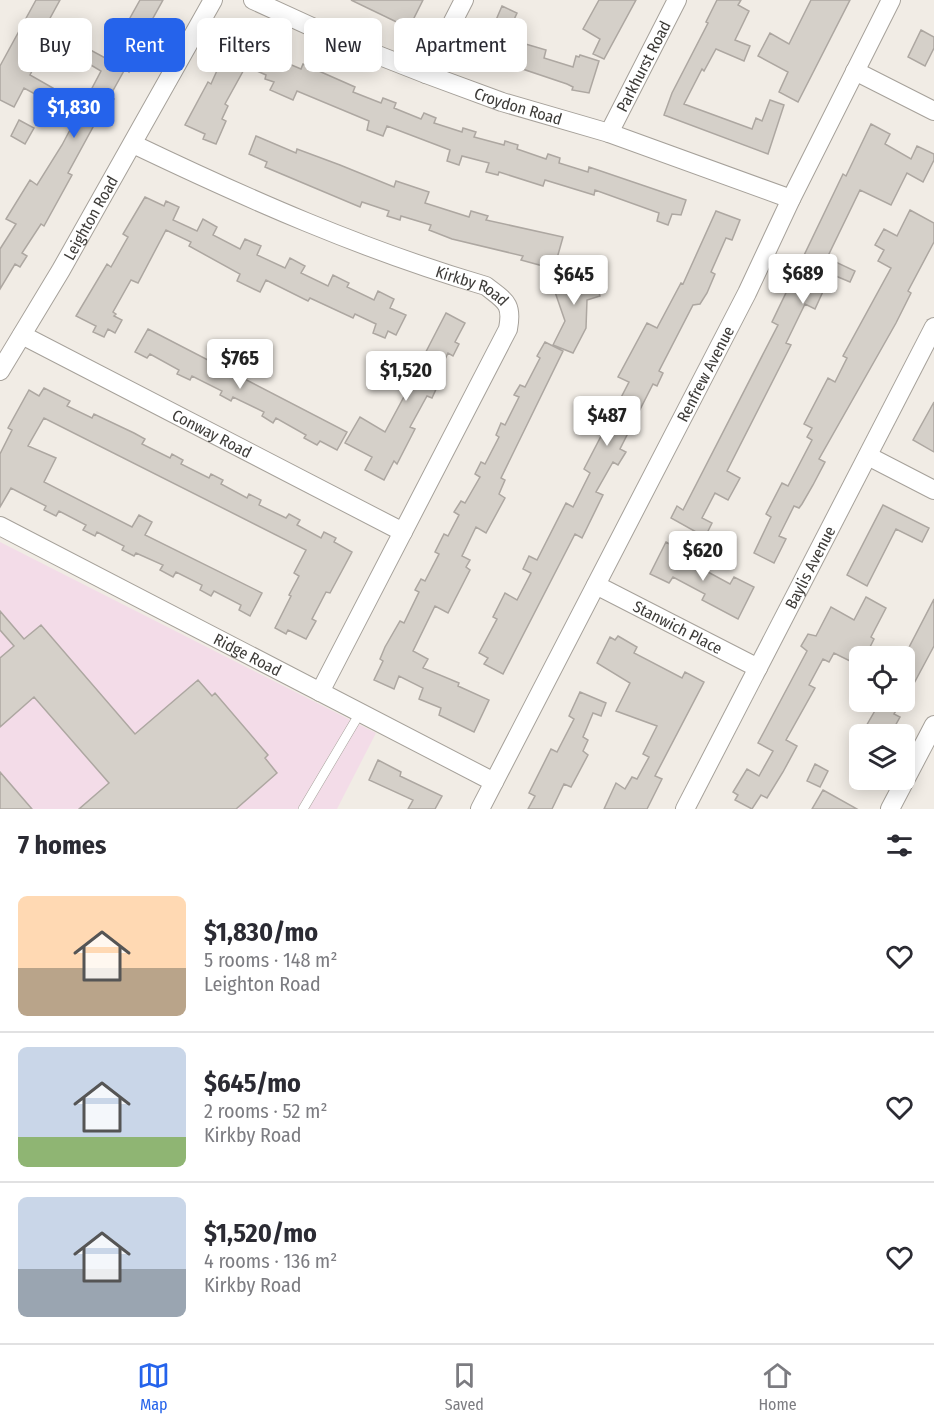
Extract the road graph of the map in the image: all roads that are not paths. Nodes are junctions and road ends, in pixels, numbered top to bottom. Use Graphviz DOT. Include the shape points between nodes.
graph roads {
  1 [pos="213,0"];
  2 [pos="253,0"];
  3 [pos="464,0"];
  4 [pos="677,0"];
  5 [pos="891,0"];
  6 [pos="855,71"];
  7 [pos="426,74"];
  8 [pos="934,111"];
  9 [pos="609,133"];
  10 [pos="133,144"];
  11 [pos="790,199"];
  12 [pos="934,327"];
  13 [pos="22,335"];
  14 [pos="0,371"];
  15 [pos="868,456"];
  16 [pos="934,490"];
  17 [pos="0,526"];
  18 [pos="403,532"];
  19 [pos="596,585"];
  20 [pos="758,668"];
  21 [pos="320,692"];
  22 [pos="360,713"];
  23 [pos="934,724"];
  24 [pos="494,782"];
  25 [pos="303,809"];
  26 [pos="480,809"];
  27 [pos="685,809"];
  28 [pos="890,809"];
  1 -- 10 [label="street, Leighton Road"];
  2 -- 7 [label="street, Croydon Road" via="347,44"];
  3 -- 7 [label="street"];
  4 -- 9 [label="street, Parkhurst Road"];
  5 -- 6 [label="street, Renfrew Avenue"];
  6 -- 8 [label="street"];
  6 -- 11 [label="street, Renfrew Avenue"];
  7 -- 9 [label="street, Croydon Road" via="502,102"];
  9 -- 11 [label="street, Croydon Road"];
  10 -- 13 [label="street, Leighton Road"];
  10 -- 18 [label="street, Kirkby Road" via="320,229 486,286 507,302 511,314 508,329"];
  11 -- 19 [label="street, Renfrew Avenue" via="747,293"];
  12 -- 15 [label="street, Baylis Avenue"];
  13 -- 14 [label="street, Leighton Road"];
  13 -- 18 [label="street, Conway Road"];
  15 -- 16 [label="street"];
  15 -- 20 [label="street, Baylis Avenue"];
  17 -- 21 [label="street, Ridge Road"];
  18 -- 21 [label="street, Kirkby Road"];
  19 -- 20 [label="street, Stanwich Place"];
  19 -- 24 [label="street, Renfrew Avenue"];
  20 -- 27 [label="street, Baylis Avenue"];
  21 -- 22 [label="street, Ridge Road"];
  22 -- 24 [label="street, Ridge Road"];
  22 -- 25 [label="lane"];
  23 -- 28 [label="street"];
  24 -- 26 [label="street, Renfrew Avenue"];
}
